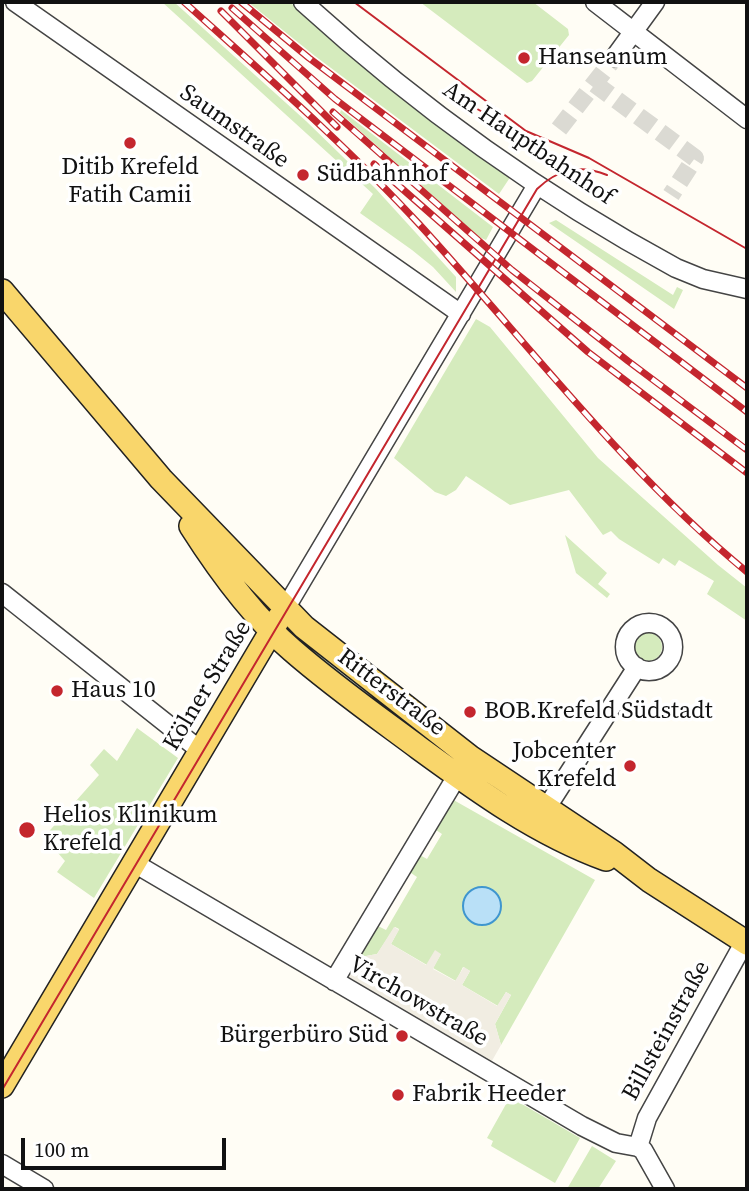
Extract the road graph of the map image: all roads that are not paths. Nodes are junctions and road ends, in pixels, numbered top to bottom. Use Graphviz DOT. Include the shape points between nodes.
graph roads {
  1 [pos="15,2"];
  2 [pos="303,2"];
  3 [pos="595,2"];
  4 [pos="655,2"];
  5 [pos="633,31"];
  6 [pos="615,57"];
  7 [pos="747,119"];
  8 [pos="537,185"];
  9 [pos="747,289"];
  10 [pos="2,291"];
  11 [pos="460,314"];
  12 [pos="161,479"];
  13 [pos="2,593"];
  14 [pos="285,609"];
  15 [pos="272,631"];
  16 [pos="637,667"];
  17 [pos="201,751"];
  18 [pos="457,776"];
  19 [pos="540,818"];
  20 [pos="134,863"];
  21 [pos="746,942"];
  22 [pos="334,981"];
  23 [pos="2,1086"];
  24 [pos="638,1147"];
  25 [pos="2,1164"];
  26 [pos="44,1189"];
  27 [pos="665,1189"];
  1 -- 11 [label="street, Saumstraße"];
  2 -- 8 [label="street, Am Hauptbahnhof" via="358,52"];
  3 -- 5 [label="street"];
  4 -- 5 [label="street"];
  5 -- 6 [label="street"];
  5 -- 7 [label="street"];
  8 -- 9 [label="street, Am Hauptbahnhof" via="676,268"];
  8 -- 11 [label="street, Kölner Straße"];
  10 -- 12 [label="main road, Ritterstraße"];
  11 -- 14 [label="street, Kölner Straße"];
  12 -- 14 [label="main road, Ritterstraße"];
  12 -- 15 [label="main road, Ritterstraße" via="223,572"];
  13 -- 17 [label="street"];
  14 -- 15 [label="main road, Kölner Straße"];
  14 -- 19 [label="main road, Ritterstraße"];
  15 -- 17 [label="main road, Kölner Straße"];
  15 -- 18 [label="main road, Ritterstraße"];
  16 -- 19 [label="street"];
  17 -- 20 [label="main road, Kölner Straße"];
  18 -- 19 [label="main road, Ritterstraße"];
  18 -- 22 [label="street"];
  19 -- 21 [label="main road, Ritterstraße" via="614,853"];
  20 -- 22 [label="street, Virchowstraße"];
  20 -- 23 [label="main road, Kölner Straße"];
  21 -- 24 [label="street, Billsteinstraße" via="647,1118"];
  22 -- 24 [label="street, Virchowstraße" via="596,1133"];
  24 -- 27 [label="street"];
  25 -- 26 [label="street"];
}
